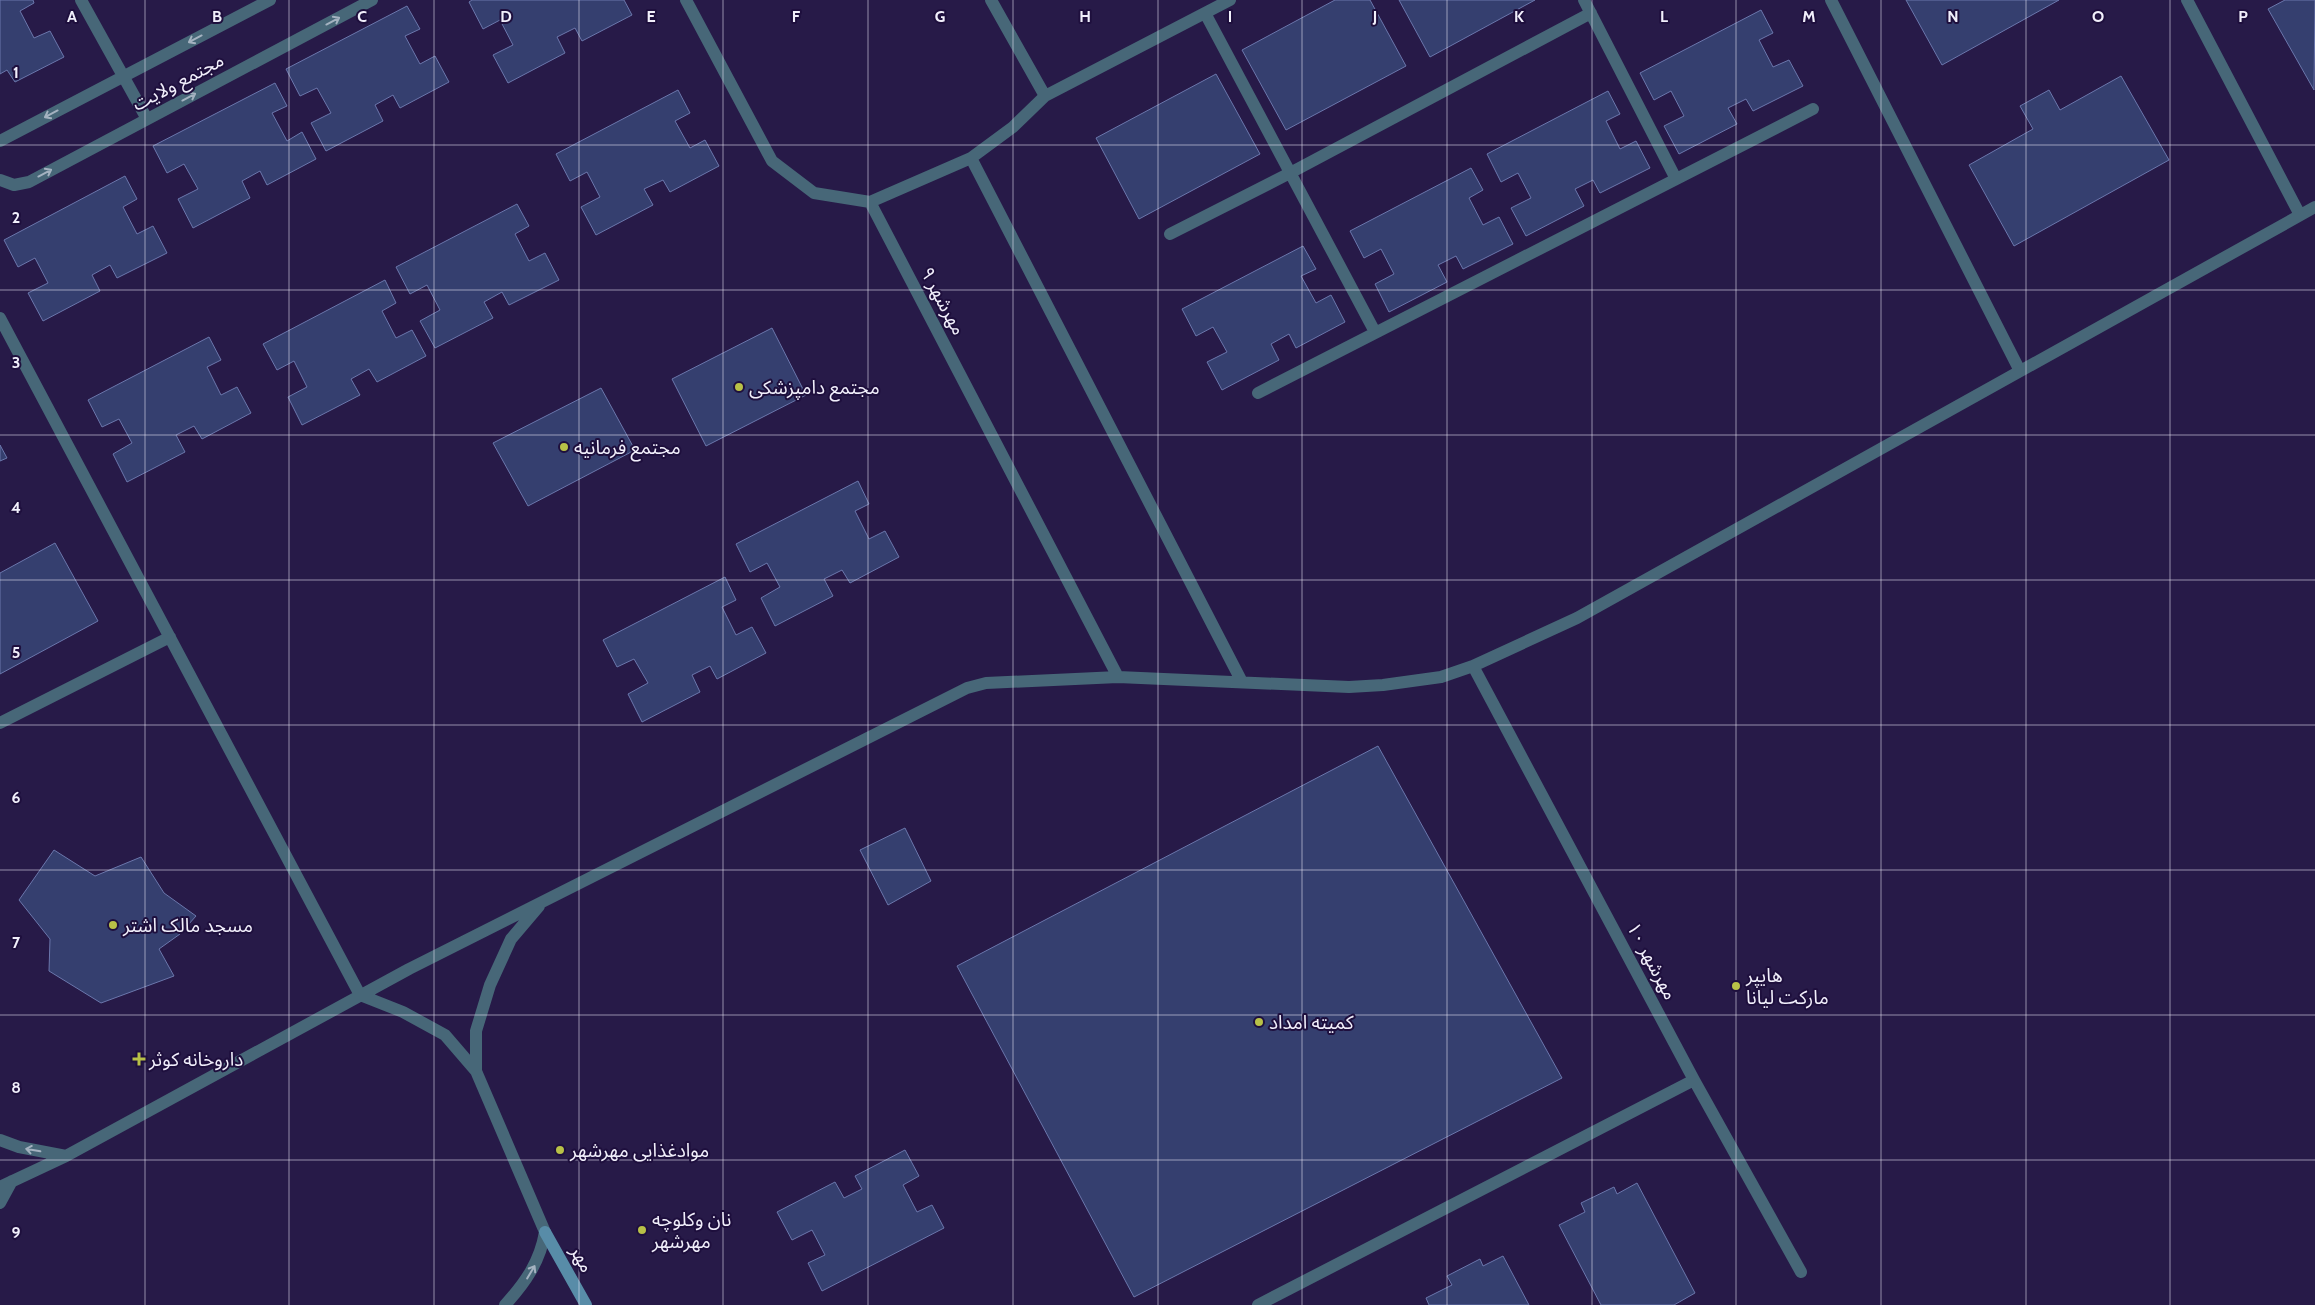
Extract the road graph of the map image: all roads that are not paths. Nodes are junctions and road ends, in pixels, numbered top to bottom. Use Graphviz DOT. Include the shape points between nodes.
graph roads {
  1 [pos="82,0"];
  2 [pos="270,0"];
  3 [pos="372,0"];
  4 [pos="686,0"];
  5 [pos="992,0"];
  6 [pos="1230,0"];
  7 [pos="1584,0"];
  8 [pos="1831,0"];
  9 [pos="2187,0"];
  10 [pos="1205,13"];
  11 [pos="1591,13"];
  12 [pos="124,76"];
  13 [pos="1044,96"];
  14 [pos="1813,109"];
  15 [pos="147,119"];
  16 [pos="0,142"];
  17 [pos="972,158"];
  18 [pos="1290,173"];
  19 [pos="1676,179"];
  20 [pos="0,180"];
  21 [pos="870,202"];
  22 [pos="2315,207"];
  23 [pos="2300,215"];
  24 [pos="1170,234"];
  25 [pos="0,318"];
  26 [pos="1375,332"];
  27 [pos="2020,371"];
  28 [pos="1258,393"];
  29 [pos="170,637"];
  30 [pos="1473,666"];
  31 [pos="1118,677"];
  32 [pos="1242,682"];
  33 [pos="0,723"];
  34 [pos="543,901"];
  35 [pos="360,995"];
  36 [pos="476,1071"];
  37 [pos="1694,1080"];
  38 [pos="0,1140"];
  39 [pos="66,1156"];
  40 [pos="12,1181"];
  41 [pos="0,1187"];
  42 [pos="0,1203"];
  43 [pos="545,1232"];
  44 [pos="1801,1272"];
  45 [pos="505,1305"];
  46 [pos="586,1305"];
  47 [pos="1258,1305"];
  1 -- 12 [label="street"];
  2 -- 12 [label="street, مجتمع ولایت, one-way"];
  15 -- 3 [label="street, مجتمع ولایت, one-way"];
  4 -- 21 [label="street" via="772,161 814,193"];
  5 -- 13 [label="street"];
  6 -- 10 [label="street"];
  7 -- 11 [label="street"];
  8 -- 27 [label="street"];
  9 -- 23 [label="street"];
  10 -- 13 [label="street"];
  10 -- 18 [label="street"];
  11 -- 18 [label="street"];
  11 -- 19 [label="street"];
  12 -- 15 [label="street"];
  12 -- 16 [label="street, مجتمع ولایت, one-way"];
  13 -- 17 [label="street" via="1013,127"];
  14 -- 19 [label="street"];
  20 -- 15 [label="street, مجتمع ولایت, one-way" via="14,185 29,182"];
  17 -- 21 [label="street"];
  17 -- 32 [label="street"];
  18 -- 24 [label="street"];
  18 -- 26 [label="street"];
  19 -- 26 [label="street"];
  21 -- 31 [label="street, مهرشهر ۹"];
  22 -- 23 [label="street"];
  23 -- 27 [label="street"];
  25 -- 29 [label="street"];
  26 -- 28 [label="street"];
  27 -- 30 [label="street" via="1577,618"];
  29 -- 33 [label="street"];
  29 -- 35 [label="street"];
  30 -- 32 [label="street" via="1440,677 1366,686"];
  30 -- 37 [label="street, مهرشهر ۱۰"];
  31 -- 32 [label="street"];
  31 -- 34 [label="street" via="986,683 967,688"];
  34 -- 35 [label="street"];
  34 -- 36 [label="street" via="511,939 490,985 476,1031"];
  35 -- 36 [label="street" via="404,1012 445,1035"];
  35 -- 39 [label="street"];
  36 -- 43 [label="street"];
  37 -- 44 [label="street, مهرشهر ۱۰"];
  37 -- 47 [label="street"];
  39 -- 38 [label="street, one-way"];
  39 -- 40 [label="street"];
  40 -- 41 [label="street"];
  40 -- 42 [label="street"];
  45 -- 43 [label="street, one-way" via="532,1270 540,1255"];
  43 -- 46 [label="street, مهر"];
}
